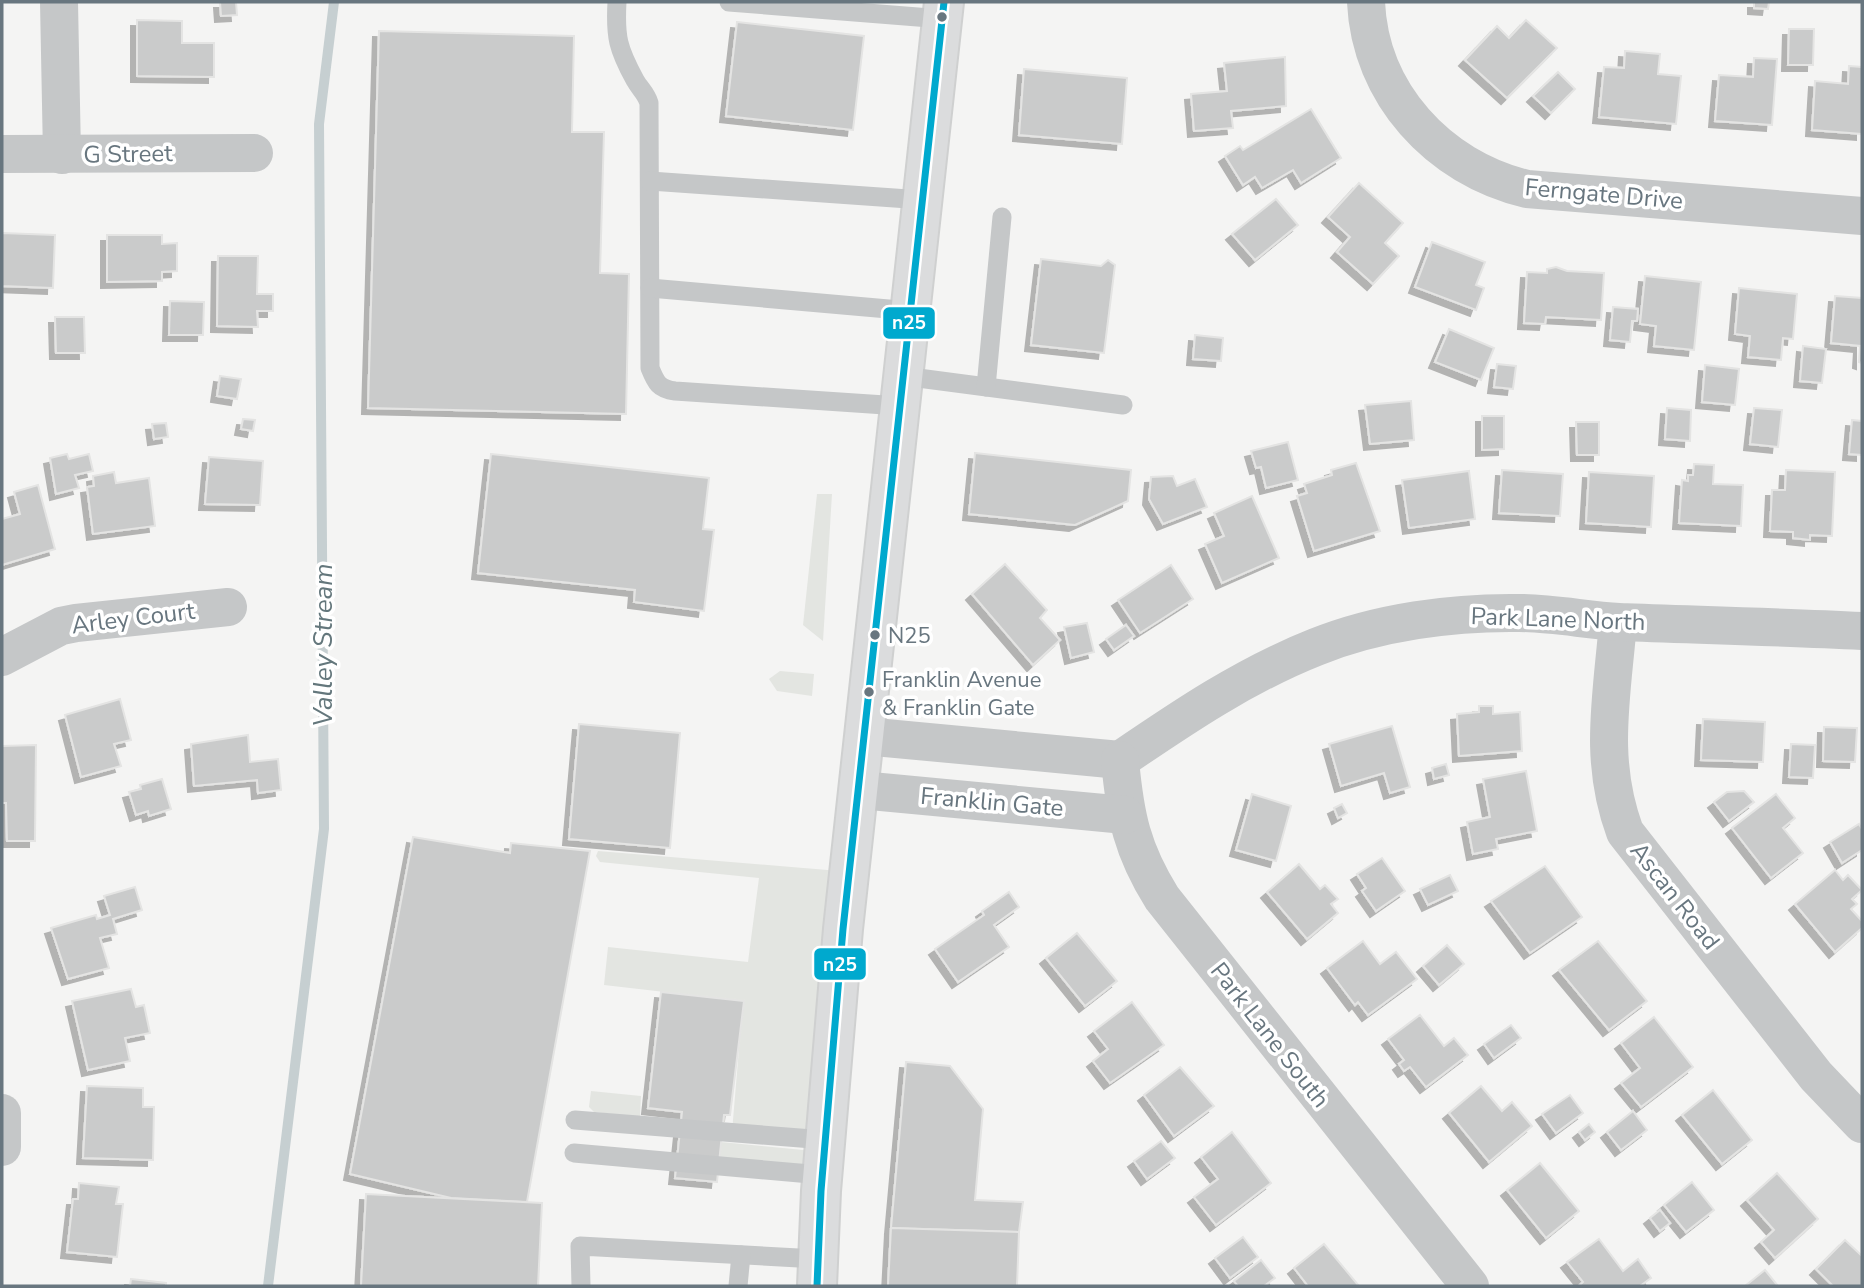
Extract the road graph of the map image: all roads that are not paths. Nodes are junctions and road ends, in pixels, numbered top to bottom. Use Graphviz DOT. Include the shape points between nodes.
graph roads {
  1 [pos="59,2"];
  2 [pos="617,2"];
  3 [pos="729,2"];
  4 [pos="1366,2"];
  5 [pos="944,10"];
  6 [pos="254,153"];
  7 [pos="2,154"];
  8 [pos="62,155"];
  9 [pos="650,181"];
  10 [pos="923,200"];
  11 [pos="1862,216"];
  12 [pos="1002,217"];
  13 [pos="650,288"];
  14 [pos="911,311"];
  15 [pos="986,387"];
  16 [pos="902,391"];
  17 [pos="1123,405"];
  18 [pos="228,607"];
  19 [pos="1618,622"];
  20 [pos="1862,631"];
  21 [pos="2,657"];
  22 [pos="864,736"];
  23 [pos="1119,760"];
  24 [pos="860,790"];
  25 [pos="1125,814"];
  26 [pos="2,1112"];
  27 [pos="575,1120"];
  28 [pos="1862,1124"];
  29 [pos="2,1147"];
  30 [pos="574,1153"];
  31 [pos="823,1157"];
  32 [pos="741,1255"];
  33 [pos="817,1272"];
  34 [pos="581,1286"];
  35 [pos="738,1286"];
  36 [pos="1470,1286"];
  1 -- 8 [label="street"];
  2 -- 9 [label="lane" via="615,37 620,54 649,103"];
  3 -- 5 [label="lane"];
  4 -- 11 [label="street, Ferngate Drive" via="1368,32 1383,78 1400,105 1459,161 1506,184"];
  5 -- 10 [label="main road"];
  6 -- 8 [label="street, G Street"];
  7 -- 8 [label="street, G Street"];
  9 -- 10 [label="lane"];
  9 -- 13 [label="lane"];
  10 -- 14 [label="main road"];
  12 -- 15 [label="lane"];
  13 -- 14 [label="lane"];
  13 -- 16 [label="lane" via="650,368 662,389"];
  14 -- 16 [label="main road"];
  15 -- 16 [label="lane"];
  15 -- 17 [label="lane"];
  16 -- 22 [label="main road"];
  18 -- 21 [label="street, Arley Court" via="61,626"];
  19 -- 20 [label="street, Park Lane North"];
  19 -- 23 [label="street, Park Lane North" via="1521,613 1475,614 1373,629 1318,646 1247,677"];
  19 -- 28 [label="street, Ascan Road" via="1607,757 1614,802 1625,832 1816,1076"];
  22 -- 23 [label="street"];
  22 -- 24 [label="main road"];
  23 -- 25 [label="street, Park Lane South"];
  24 -- 25 [label="street, Franklin Gate"];
  24 -- 31 [label="main road"];
  25 -- 36 [label="street, Park Lane South" via="1136,853 1162,898"];
  26 -- 29 [label="street"];
  27 -- 31 [label="lane"];
  30 -- 31 [label="lane"];
  31 -- 33 [label="main road"];
  32 -- 33 [label="lane"];
  32 -- 34 [label="lane" via="580,1246"];
  32 -- 35 [label="lane"];
}
